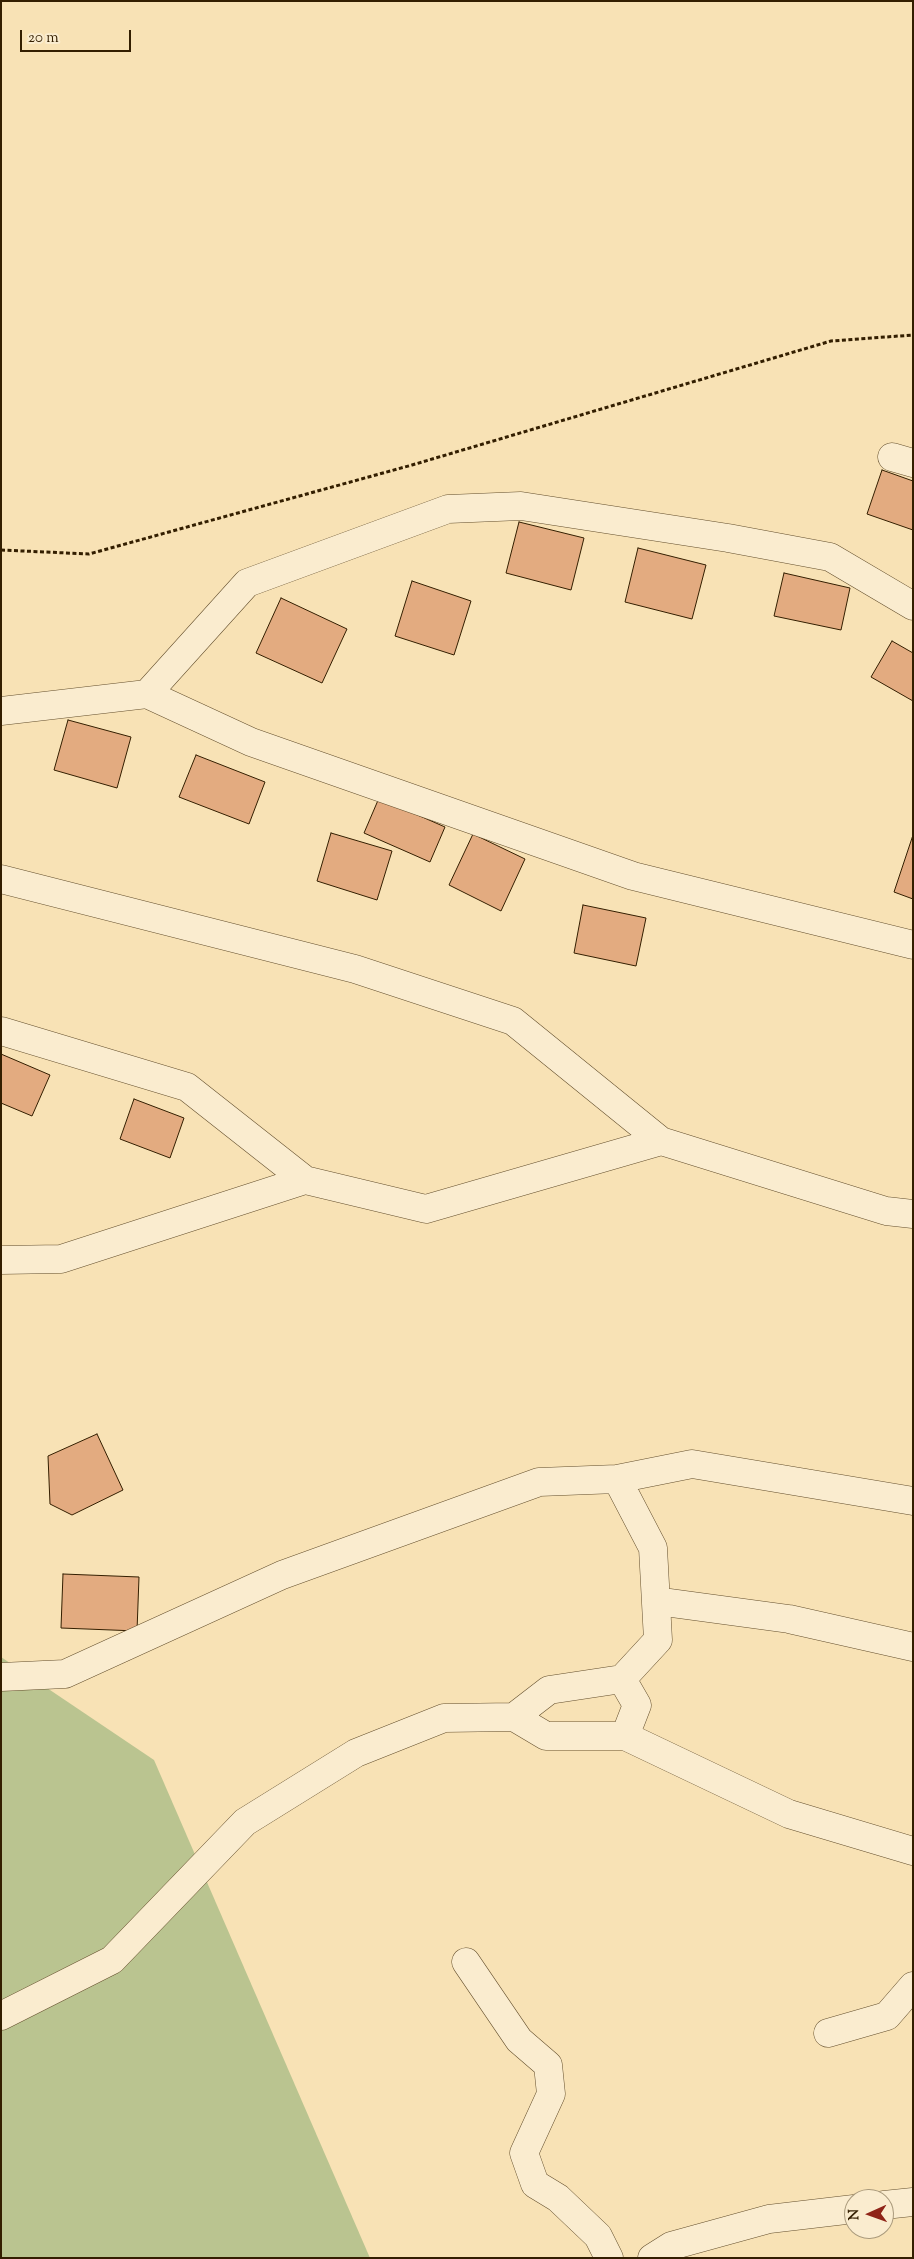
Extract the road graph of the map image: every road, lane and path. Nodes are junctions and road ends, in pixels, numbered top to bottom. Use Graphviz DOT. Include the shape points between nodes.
graph roads {
  1 [pos="913,335"];
  2 [pos="1,550"];
  3 [pos="913,606"];
  4 [pos="147,694"];
  5 [pos="1,710"];
  6 [pos="1,879"];
  7 [pos="913,945"];
  8 [pos="1,1031"];
  9 [pos="660,1141"];
  10 [pos="305,1180"];
  11 [pos="913,1214"];
  12 [pos="1,1260"];
  13 [pos="617,1480"];
  14 [pos="913,1501"];
  15 [pos="656,1601"];
  16 [pos="913,1647"];
  17 [pos="1,1677"];
  18 [pos="622,1678"];
  19 [pos="514,1717"];
  20 [pos="625,1736"];
  21 [pos="913,1851"];
  22 [pos="466,1962"];
  23 [pos="913,1986"];
  24 [pos="1,2016"];
  25 [pos="828,2033"];
  26 [pos="913,2202"];
  27 [pos="894,2205"];
  28 [pos="844,2210"];
  29 [pos="609,2258"];
  30 [pos="652,2258"];
  1 -- 2 [label="path" via="831,341 412,466 89,554"];
  3 -- 4 [label="street" via="830,557 521,506 448,508 248,583"];
  4 -- 5 [label="street"];
  4 -- 7 [label="street" via="250,742 633,876"];
  6 -- 9 [label="street" via="355,969 513,1021"];
  8 -- 10 [label="street" via="187,1087"];
  9 -- 10 [label="street" via="426,1209"];
  9 -- 11 [label="street" via="886,1211"];
  10 -- 12 [label="street" via="61,1259"];
  13 -- 14 [label="street" via="692,1464"];
  13 -- 15 [label="street" via="653,1548"];
  13 -- 17 [label="street" via="539,1482 282,1575 65,1674"];
  15 -- 16 [label="street" via="789,1619"];
  15 -- 18 [label="street" via="658,1640"];
  18 -- 19 [label="street" via="549,1690"];
  18 -- 20 [label="street" via="637,1705"];
  19 -- 20 [label="street" via="546,1736"];
  19 -- 24 [label="street" via="444,1718 356,1753 245,1822 112,1960"];
  20 -- 21 [label="street" via="789,1814"];
  22 -- 29 [label="street" via="519,2040 548,2065 551,2094 524,2153 535,2184 558,2198 598,2236"];
  23 -- 25 [label="street" via="887,2016"];
  26 -- 27 [label="street"];
  28 -- 30 [label="street" via="769,2219 671,2246"];
}
